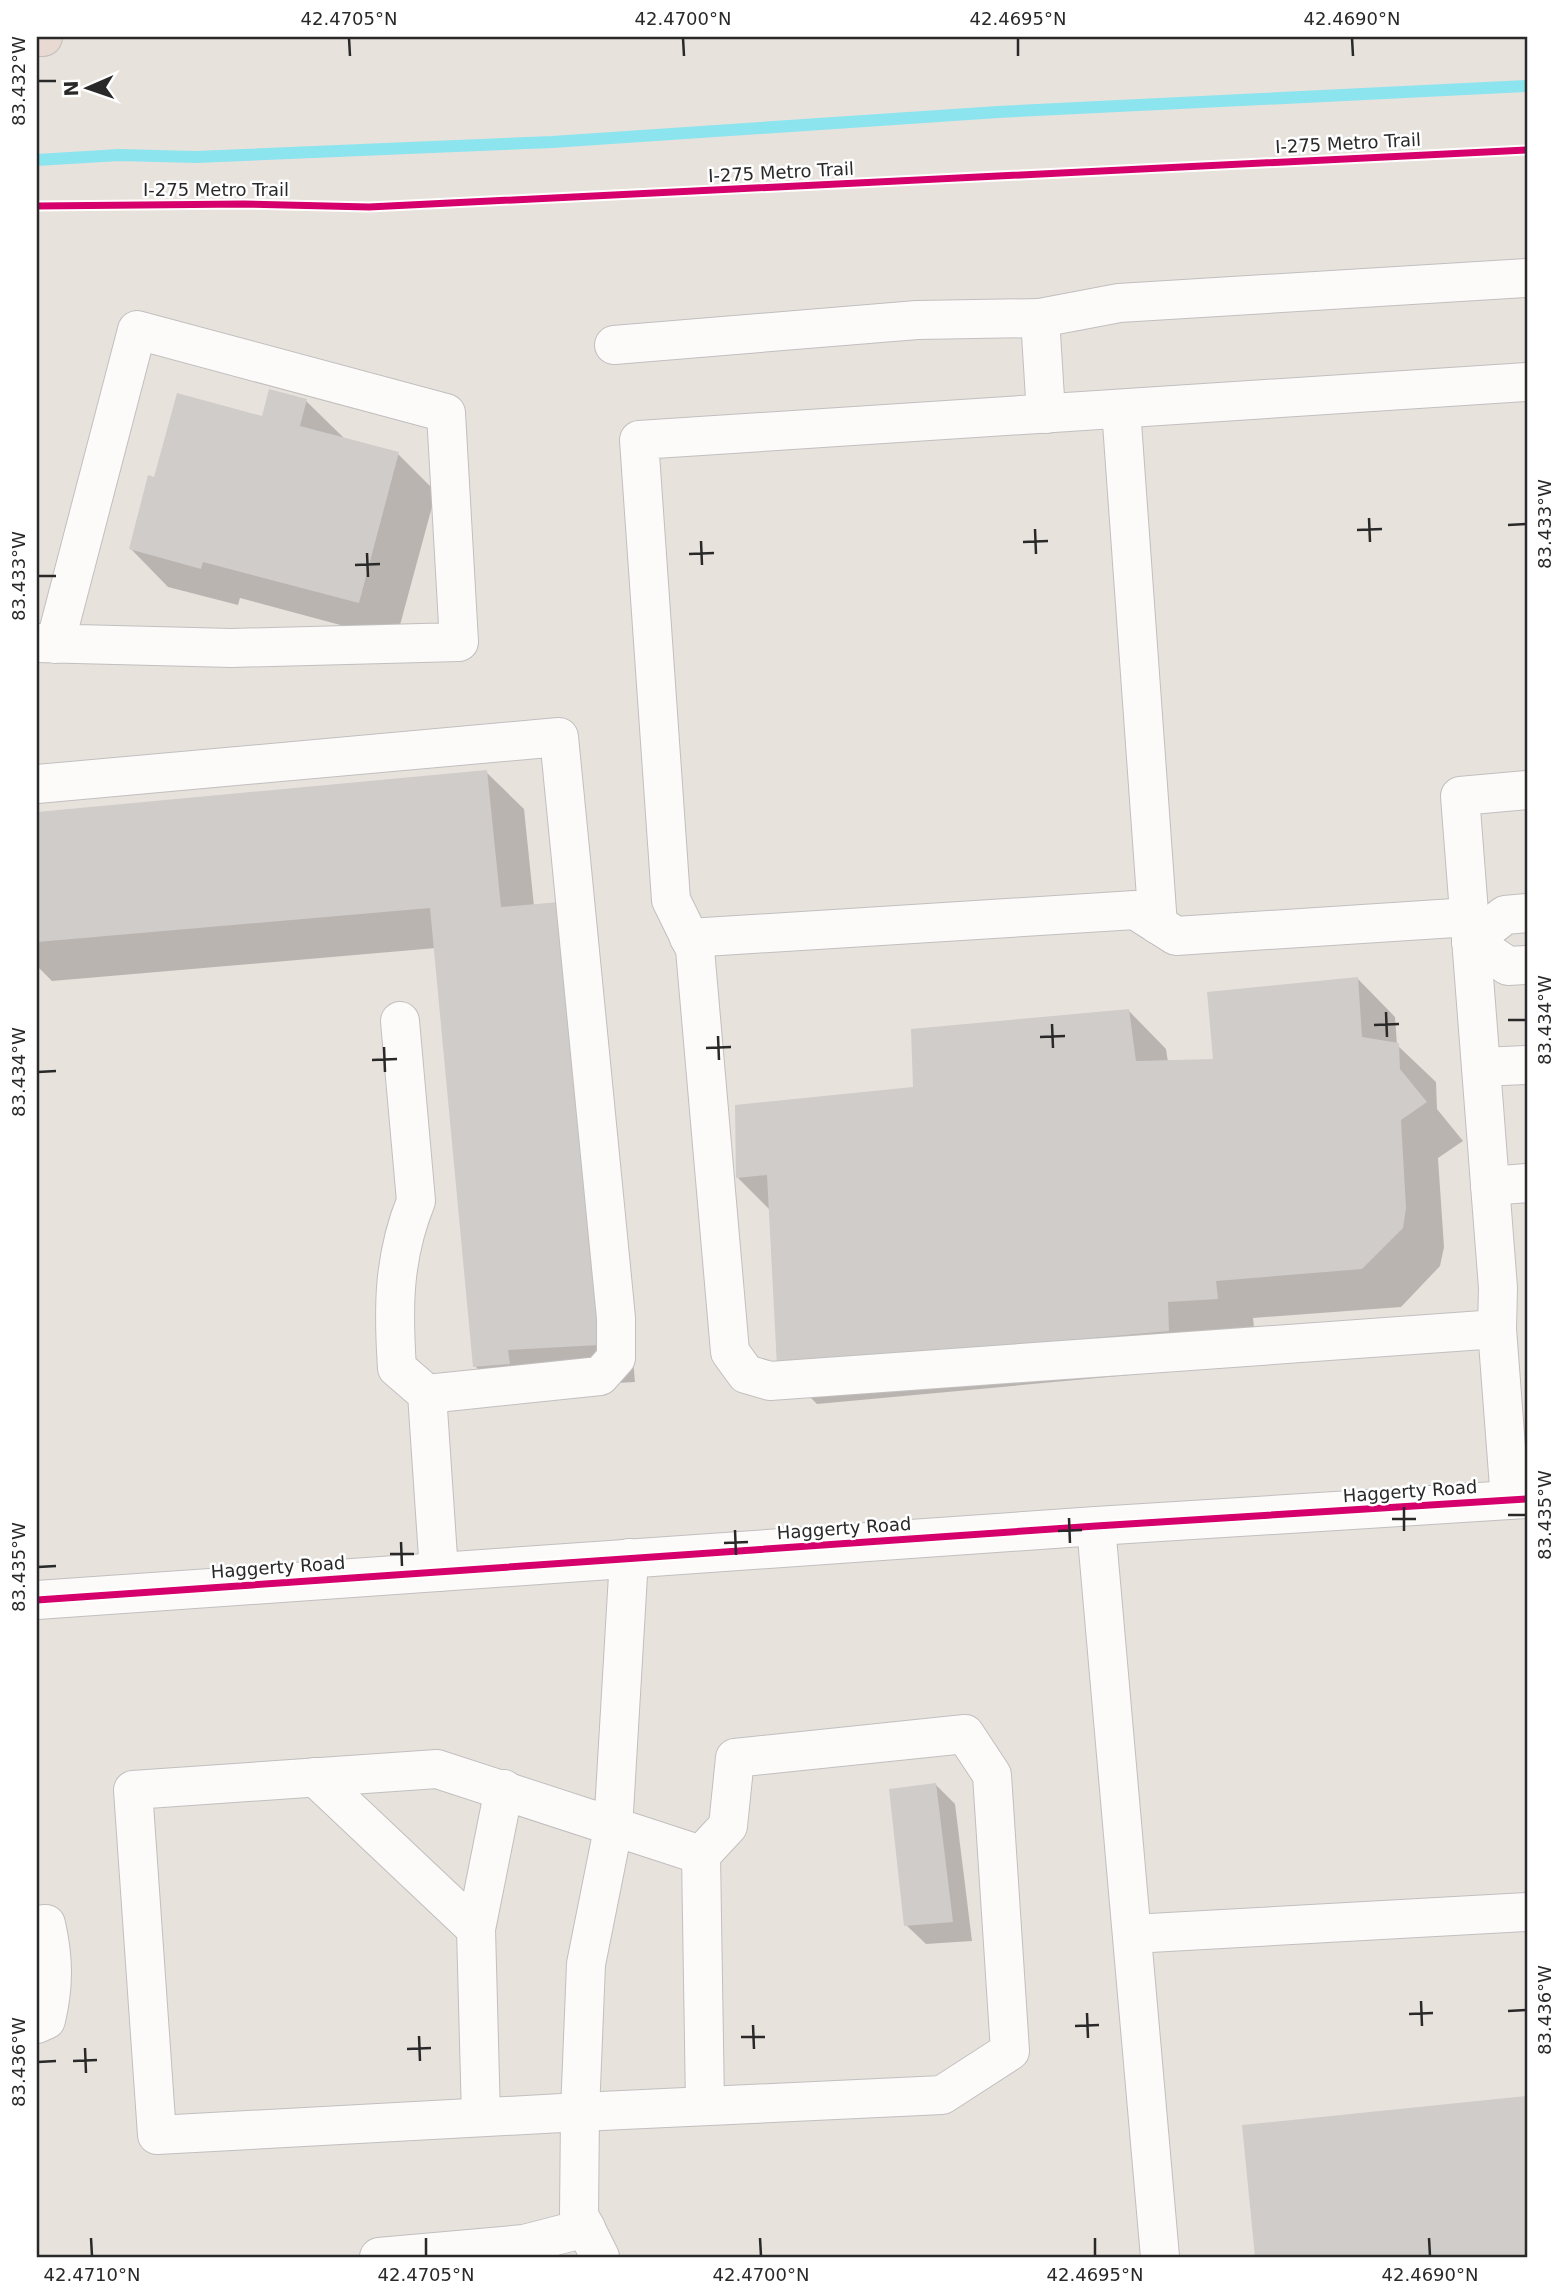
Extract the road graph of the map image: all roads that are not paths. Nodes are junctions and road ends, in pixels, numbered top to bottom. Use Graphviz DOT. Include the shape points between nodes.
graph roads {
  1 [pos="37,37"];
  2 [pos="43,37"];
  3 [pos="1527,278"];
  4 [pos="1040,318"];
  5 [pos="614,345"];
  6 [pos="1527,382"];
  7 [pos="1121,409"];
  8 [pos="1046,414"];
  9 [pos="46,643"];
  10 [pos="37,784"];
  11 [pos="1527,790"];
  12 [pos="1527,913"];
  13 [pos="1158,925"];
  14 [pos="1471,929"];
  15 [pos="689,938"];
  16 [pos="1527,965"];
  17 [pos="400,1021"];
  18 [pos="1527,1065"];
  19 [pos="1481,1067"];
  20 [pos="1527,1183"];
  21 [pos="1490,1186"];
  22 [pos="1513,1287"];
  23 [pos="1497,1329"];
  24 [pos="427,1394"];
  25 [pos="1519,1500"];
  26 [pos="1097,1526"];
  27 [pos="629,1559"];
  28 [pos="439,1572"];
  29 [pos="37,1600"];
  30 [pos="315,1777"];
  31 [pos="504,1789"];
  32 [pos="613,1829"];
  33 [pos="701,1855"];
  34 [pos="1527,1912"];
  35 [pos="40,1917"];
  36 [pos="477,1929"];
  37 [pos="1132,1934"];
  38 [pos="37,2024"];
  39 [pos="705,2105"];
  40 [pos="580,2112"];
  41 [pos="481,2117"];
  42 [pos="593,2243"];
  43 [pos="379,2257"];
  44 [pos="1160,2257"];
  1 -- 2 [label="highway"];
  3 -- 4 [label="street" via="1119,303"];
  4 -- 5 [label="street" via="917,320"];
  4 -- 8 [label="street"];
  6 -- 7 [label="street"];
  7 -- 8 [label="street"];
  7 -- 13 [label="street"];
  8 -- 15 [label="street" via="639,440 671,900"];
  9 -- 9 [label="street" via="232,648 459,642 446,413 137,330"];
  10 -- 24 [label="street" via="559,737 616,1318 616,1358 600,1376"];
  11 -- 14 [label="street" via="1460,796"];
  12 -- 14 [label="street" via="1505,915"];
  13 -- 14 [label="street" via="1176,936"];
  13 -- 15 [label="street" via="1135,910"];
  14 -- 16 [label="street" via="1508,966"];
  14 -- 19 [label="street"];
  15 -- 23 [label="street" via="695,948 730,1352 746,1374 770,1381"];
  17 -- 24 [label="street" via="416,1201 394,1285 397,1368"];
  18 -- 19 [label="street"];
  19 -- 21 [label="street"];
  20 -- 21 [label="street"];
  21 -- 22 [label="street"];
  22 -- 23 [label="street"];
  23 -- 25 [label="street"];
  24 -- 28 [label="street"];
  25 -- 26 [label="street, Haggerty Road"];
  26 -- 27 [label="street, Haggerty Road"];
  26 -- 37 [label="street"];
  27 -- 28 [label="street, Haggerty Road"];
  27 -- 32 [label="street"];
  28 -- 29 [label="street, Haggerty Road"];
  30 -- 31 [label="street" via="438,1769"];
  30 -- 36 [label="street"];
  30 -- 41 [label="street" via="132,1790 157,2135"];
  31 -- 32 [label="street"];
  31 -- 36 [label="street"];
  32 -- 33 [label="street"];
  32 -- 40 [label="street" via="586,1964"];
  33 -- 39 [label="street"];
  33 -- 39 [label="street" via="728,1826 735,1758 965,1734 992,1775 1010,2051 942,2095"];
  34 -- 37 [label="street"];
  35 -- 38 [label="street" via="53,1958 53,1991 46,2020"];
  36 -- 41 [label="street"];
  37 -- 44 [label="street"];
  39 -- 40 [label="street"];
  40 -- 41 [label="street"];
  40 -- 42 [label="street" via="579,2215"];
  42 -- 43 [label="street" via="524,2244"];
}
